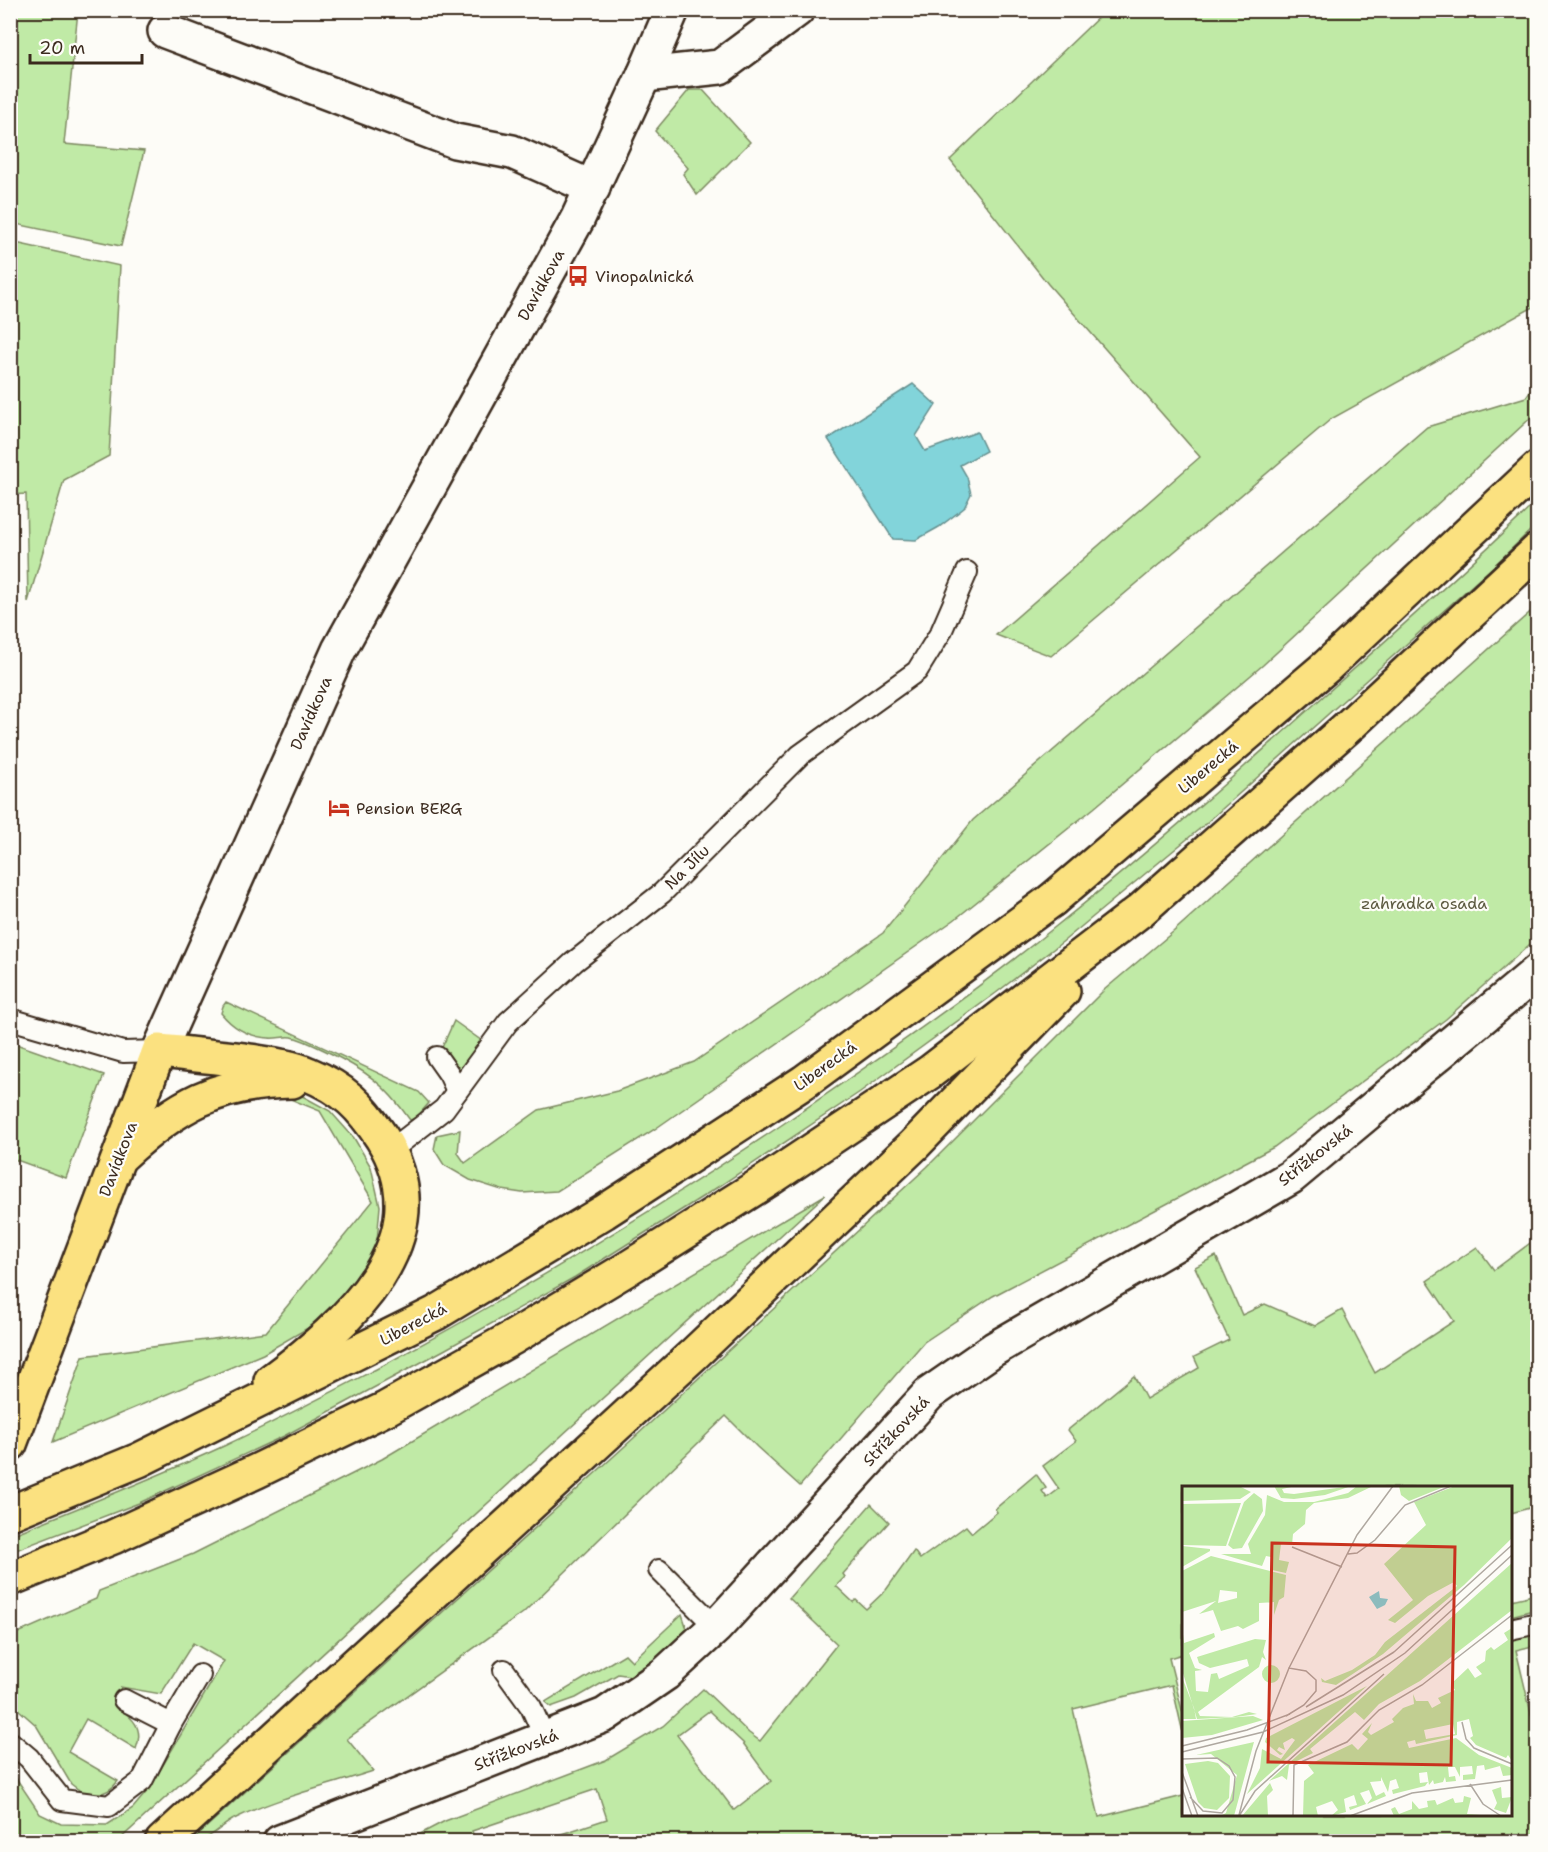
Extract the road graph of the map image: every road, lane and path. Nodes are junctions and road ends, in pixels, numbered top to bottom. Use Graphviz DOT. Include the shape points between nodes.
graph roads {
  1 [pos="672,10"];
  2 [pos="797,10"];
  3 [pos="165,31"];
  4 [pos="644,75"];
  5 [pos="592,188"];
  6 [pos="1538,468"];
  7 [pos="1538,550"];
  8 [pos="967,572"];
  9 [pos="1141,910"];
  10 [pos="1538,971"];
  11 [pos="10,1019"];
  12 [pos="159,1051"];
  13 [pos="437,1057"];
  14 [pos="330,1085"];
  15 [pos="457,1091"];
  16 [pos="390,1151"];
  17 [pos="119,1157"];
  18 [pos="10,1444"];
  19 [pos="139,1461"];
  20 [pos="10,1513"];
  21 [pos="659,1570"];
  22 [pos="10,1579"];
  23 [pos="1538,1623"];
  24 [pos="716,1627"];
  25 [pos="1512,1629"];
  26 [pos="504,1670"];
  27 [pos="200,1675"];
  28 [pos="124,1700"];
  29 [pos="171,1724"];
  30 [pos="545,1738"];
  31 [pos="10,1742"];
  32 [pos="162,1842"];
  33 [pos="280,1842"];
  1 -- 4 [label="street, Davídkova"];
  2 -- 4 [label="street" via="720,67"];
  3 -- 5 [label="street" via="454,141 512,152"];
  4 -- 5 [label="street, Davídkova"];
  5 -- 12 [label="street, Davídkova" via="339,650"];
  6 -- 19 [label="main road, Liberecká" via="1327,666 1052,900 804,1082 604,1212 436,1313"];
  7 -- 9 [label="main road" via="1351,724"];
  8 -- 15 [label="lane, Na Jílu" via="941,632 917,671 800,755 662,893 574,962 507,1022"];
  9 -- 22 [label="main road" via="930,1072 768,1180 512,1338 387,1408 257,1471"];
  9 -- 32 [label="main road" via="914,1145 694,1354"];
  10 -- 24 [label="street, Střížkovská" via="1291,1177 994,1349 930,1394"];
  11 -- 12 [label="lane" via="123,1052"];
  12 -- 14 [label="main road" via="277,1065"];
  12 -- 17 [label="main road, Davídkova"];
  13 -- 15 [label="lane"];
  14 -- 16 [label="main road" via="353,1100"];
  14 -- 17 [label="main road" via="264,1082 221,1091 170,1114"];
  15 -- 16 [label="lane, Na Jílu" via="444,1109"];
  16 -- 19 [label="main road" via="401,1188 400,1225 381,1275 363,1299 296,1362 247,1399"];
  17 -- 18 [label="main road, Davídkova"];
  19 -- 20 [label="main road, Liberecká"];
  21 -- 24 [label="lane"];
  23 -- 25 [label="lane"];
  24 -- 30 [label="street, Střížkovská" via="665,1674 605,1715"];
  26 -- 30 [label="lane" via="531,1707"];
  27 -- 29 [label="lane"];
  28 -- 29 [label="lane"];
  29 -- 31 [label="lane" via="142,1781 109,1806 62,1800"];
  30 -- 33 [label="street, Střížkovská"];
}
